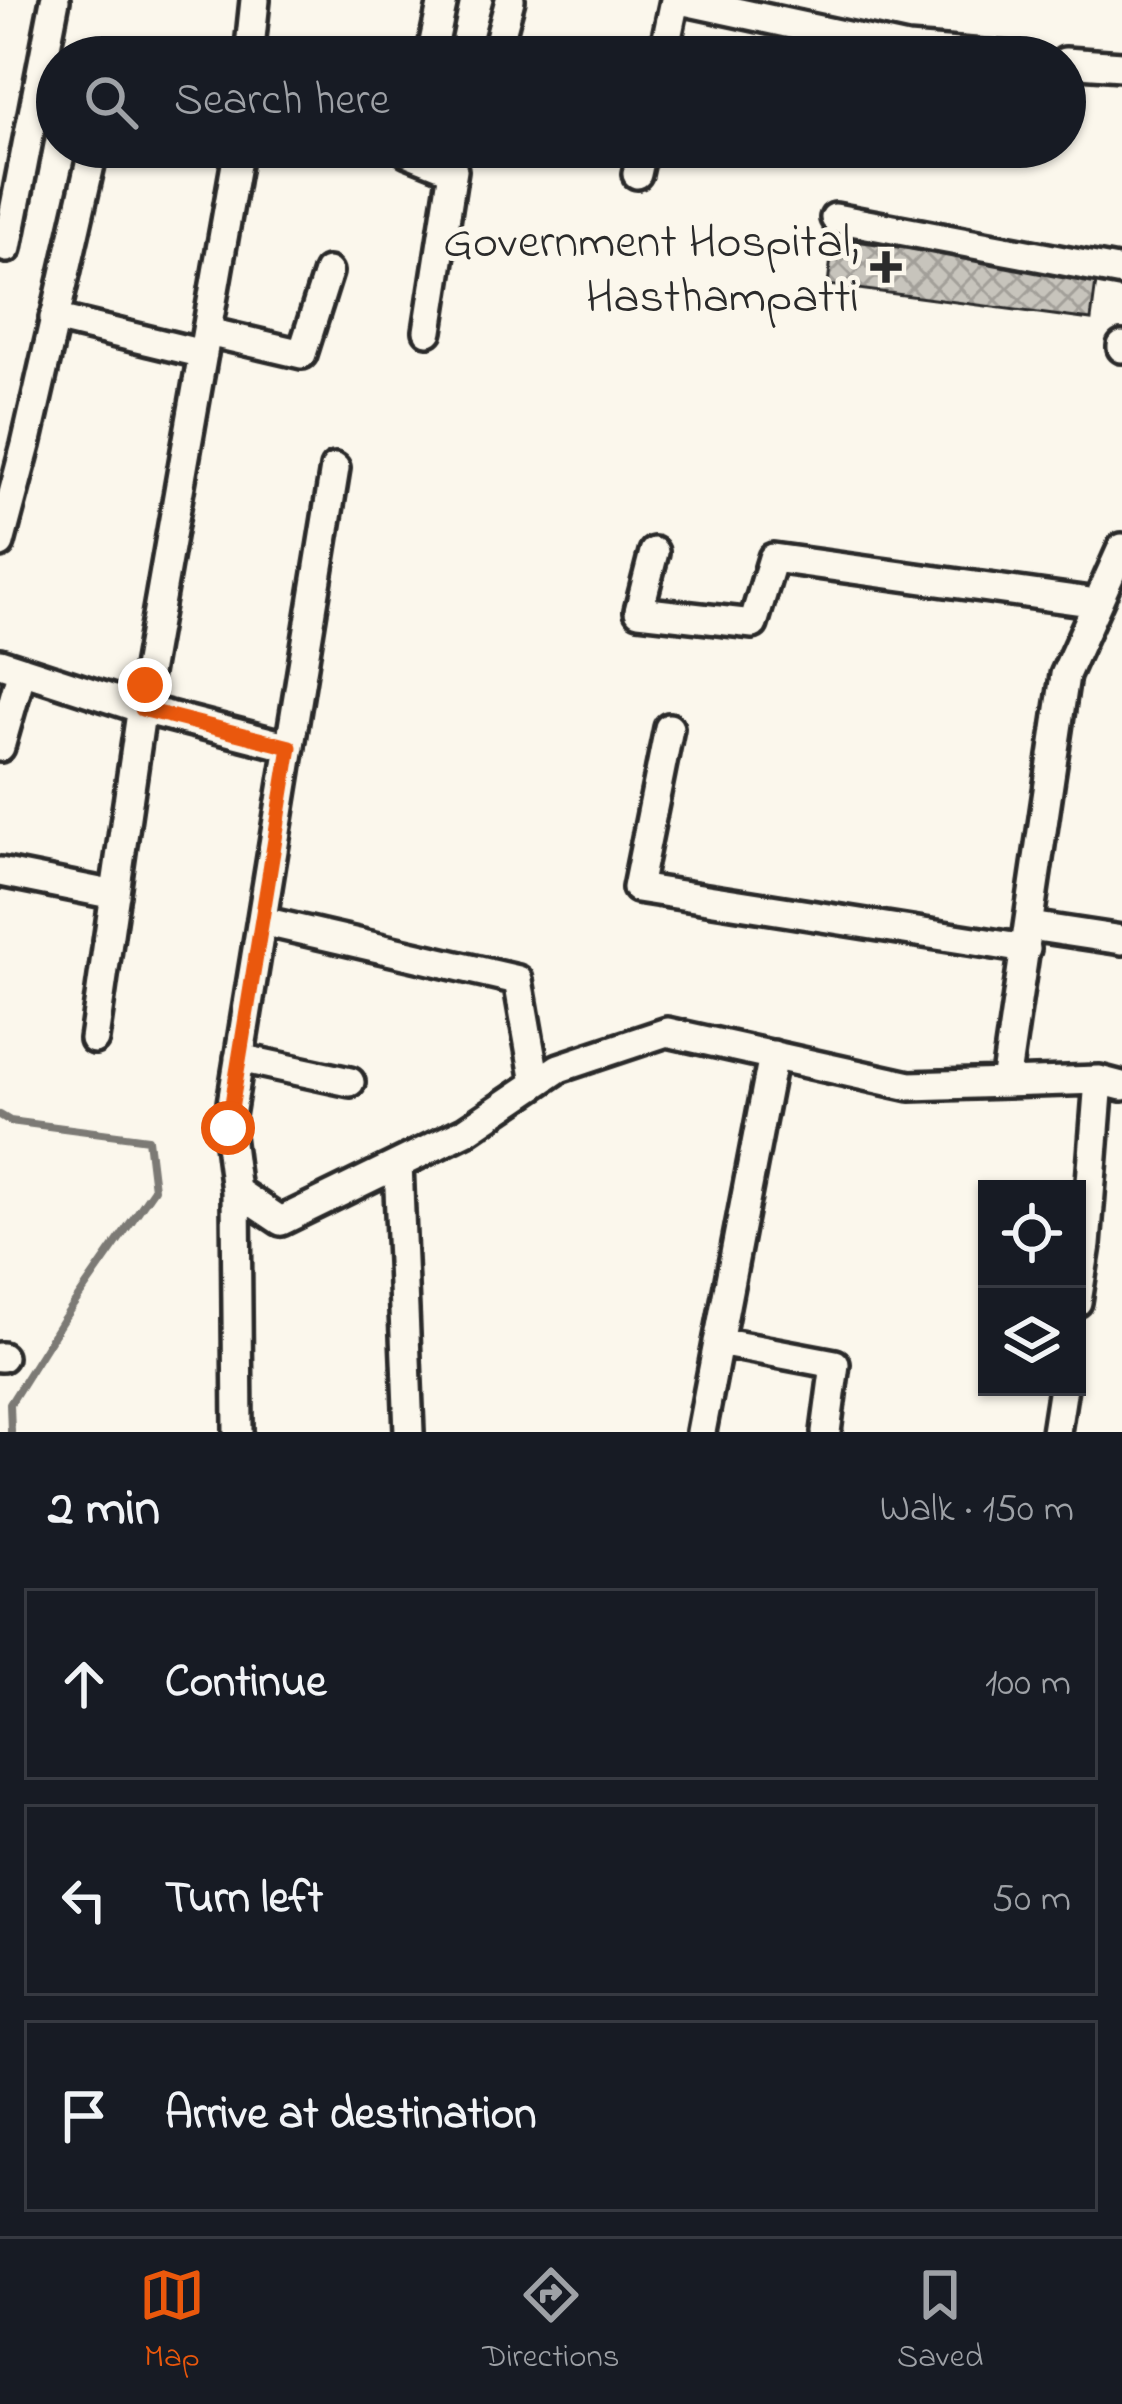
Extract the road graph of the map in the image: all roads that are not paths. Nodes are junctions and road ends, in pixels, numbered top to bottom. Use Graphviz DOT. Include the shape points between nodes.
graph roads {
  1 [pos="55,0"];
  2 [pos="255,0"];
  3 [pos="443,0"];
  4 [pos="510,0"];
  5 [pos="677,0"];
  6 [pos="48,36"];
  7 [pos="251,36"];
  8 [pos="435,36"];
  9 [pos="501,36"];
  10 [pos="668,36"];
  11 [pos="846,36"];
  12 [pos="1086,63"];
  13 [pos="1122,66"];
  14 [pos="36,98"];
  15 [pos="89,168"];
  16 [pos="235,168"];
  17 [pos="448,168"];
  18 [pos="836,218"];
  19 [pos="7,248"];
  20 [pos="328,272"];
  21 [pos="1122,272"];
  22 [pos="54,318"];
  23 [pos="428,331"];
  24 [pos="206,343"];
  25 [pos="335,468"];
  26 [pos="0,543"];
  27 [pos="1122,548"];
  28 [pos="654,552"];
  29 [pos="1097,603"];
  30 [pos="11,666"];
  31 [pos="142,709"];
  32 [pos="669,728"];
  33 [pos="0,746"];
  34 [pos="290,747"];
  35 [pos="0,872"];
  36 [pos="115,895"];
  37 [pos="262,921"];
  38 [pos="1028,938"];
  39 [pos="1122,940"];
  40 [pos="94,1039"];
  41 [pos="773,1055"];
  42 [pos="239,1058"];
  43 [pos="350,1082"];
  44 [pos="536,1083"];
  45 [pos="1005,1083"];
  46 [pos="1110,1083"];
  47 [pos="398,1164"];
  48 [pos="236,1191"];
  49 [pos="1079,1288"];
  50 [pos="718,1342"];
  51 [pos="1062,1396"];
  52 [pos="238,1432"];
  53 [pos="410,1432"];
  54 [pos="701,1432"];
  55 [pos="826,1432"];
  56 [pos="1056,1432"];
  1 -- 6 [label="street"];
  2 -- 7 [label="street"];
  3 -- 8 [label="street"];
  4 -- 9 [label="street"];
  5 -- 10 [label="street"];
  5 -- 11 [label="street"];
  12 -- 13 [label="street"];
  14 -- 19 [label="street"];
  15 -- 22 [label="street"];
  16 -- 24 [label="street"];
  17 -- 23 [label="street"];
  18 -- 21 [label="street"];
  20 -- 24 [label="street" via="302,354"];
  22 -- 24 [label="street"];
  22 -- 26 [label="street"];
  24 -- 31 [label="street"];
  25 -- 34 [label="street"];
  27 -- 29 [label="street"];
  28 -- 29 [label="street" via="639,610 753,624 772,558"];
  29 -- 38 [label="street" via="1065,675"];
  30 -- 31 [label="street"];
  30 -- 33 [label="street"];
  31 -- 34 [label="street"];
  31 -- 36 [label="street"];
  32 -- 38 [label="street" via="637,888"];
  34 -- 37 [label="street"];
  35 -- 36 [label="street"];
  36 -- 40 [label="street"];
  37 -- 42 [label="street"];
  37 -- 44 [label="street" via="518,980"];
  38 -- 39 [label="street"];
  38 -- 45 [label="street"];
  41 -- 44 [label="street" via="668,1032"];
  41 -- 45 [label="street" via="910,1086"];
  41 -- 50 [label="street"];
  42 -- 43 [label="street"];
  42 -- 48 [label="street" via="228,1128"];
  44 -- 47 [label="street"];
  45 -- 46 [label="street"];
  46 -- 49 [label="street"];
  47 -- 48 [label="street" via="281,1221"];
  47 -- 53 [label="street"];
  48 -- 52 [label="street"];
  50 -- 54 [label="street"];
  50 -- 55 [label="street" via="836,1364"];
  51 -- 56 [label="street"];
}
